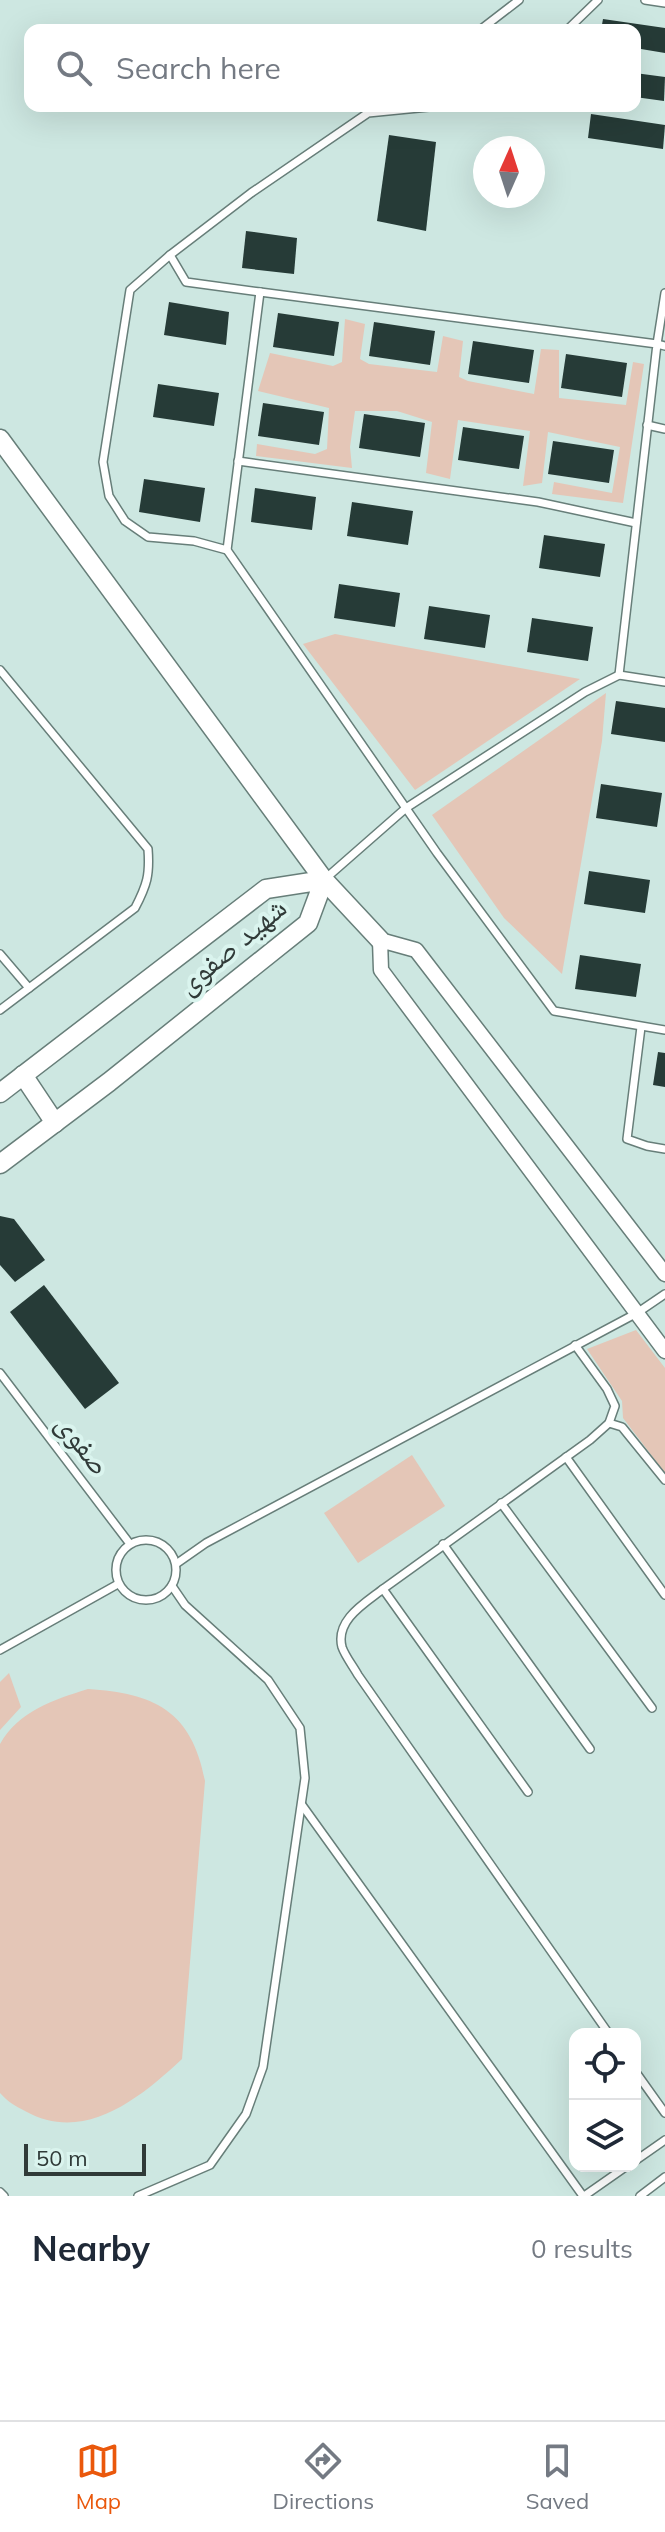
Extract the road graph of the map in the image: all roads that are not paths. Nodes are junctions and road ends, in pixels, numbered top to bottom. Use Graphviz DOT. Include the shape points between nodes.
graph roads {
  1 [pos="519,0"];
  2 [pos="598,0"];
  3 [pos="645,0"];
  4 [pos="665,3"];
  5 [pos="488,24"];
  6 [pos="573,24"];
  7 [pos="372,112"];
  8 [pos="170,255"];
  9 [pos="260,292"];
  10 [pos="665,293"];
  11 [pos="661,345"];
  12 [pos="647,425"];
  13 [pos="665,429"];
  14 [pos="0,439"];
  15 [pos="238,461"];
  16 [pos="636,523"];
  17 [pos="227,550"];
  18 [pos="0,670"];
  19 [pos="619,675"];
  20 [pos="665,682"];
  21 [pos="406,808"];
  22 [pos="324,880"];
  23 [pos="380,940"];
  24 [pos="0,954"];
  25 [pos="29,988"];
  26 [pos="0,1010"];
  27 [pos="641,1027"];
  28 [pos="665,1030"];
  29 [pos="23,1075"];
  30 [pos="0,1093"];
  31 [pos="55,1123"];
  32 [pos="665,1149"];
  33 [pos="0,1164"];
  34 [pos="665,1274"];
  35 [pos="665,1294"];
  36 [pos="637,1313"];
  37 [pos="575,1345"];
  38 [pos="665,1351"];
  39 [pos="0,1373"];
  40 [pos="609,1423"];
  41 [pos="566,1457"];
  42 [pos="665,1480"];
  43 [pos="501,1503"];
  44 [pos="130,1544"];
  45 [pos="443,1544"];
  46 [pos="176,1564"];
  47 [pos="118,1584"];
  48 [pos="172,1586"];
  49 [pos="383,1589"];
  50 [pos="665,1595"];
  51 [pos="0,1650"];
  52 [pos="652,1708"];
  53 [pos="590,1749"];
  54 [pos="528,1792"];
  55 [pos="301,1804"];
  56 [pos="605,2028"];
  57 [pos="641,2079"];
  58 [pos="665,2113"];
  59 [pos="665,2140"];
  60 [pos="641,2157"];
  61 [pos="618,2172"];
  62 [pos="665,2177"];
  63 [pos="138,2196"];
  64 [pos="584,2196"];
  65 [pos="640,2196"];
  1 -- 5 [label="lane"];
  2 -- 6 [label="lane"];
  3 -- 4 [label="lane"];
  7 -- 8 [label="lane"];
  8 -- 9 [label="lane" via="186,282"];
  8 -- 17 [label="lane" via="130,290 103,462 109,496 125,521 148,537"];
  9 -- 11 [label="lane"];
  9 -- 15 [label="lane"];
  10 -- 11 [label="lane"];
  11 -- 12 [label="lane"];
  12 -- 13 [label="lane"];
  12 -- 16 [label="lane"];
  14 -- 22 [label="street"];
  15 -- 16 [label="lane" via="538,502"];
  15 -- 17 [label="lane"];
  16 -- 19 [label="lane"];
  17 -- 21 [label="lane"];
  18 -- 25 [label="lane" via="148,849 147,884 135,908"];
  19 -- 20 [label="lane"];
  19 -- 21 [label="lane"];
  21 -- 22 [label="lane"];
  21 -- 27 [label="lane" via="554,1011"];
  22 -- 23 [label="street"];
  22 -- 29 [label="street, شهید صفوی" via="266,889"];
  22 -- 31 [label="street, شهید صفوی" via="308,923"];
  23 -- 34 [label="street" via="416,950"];
  23 -- 36 [label="street" via="381,970"];
  24 -- 25 [label="lane"];
  25 -- 26 [label="lane"];
  27 -- 28 [label="lane"];
  27 -- 32 [label="lane" via="627,1139"];
  29 -- 30 [label="street, شهید صفوی"];
  29 -- 31 [label="street"];
  31 -- 33 [label="street, شهید صفوی"];
  35 -- 36 [label="lane"];
  36 -- 37 [label="lane"];
  36 -- 38 [label="street"];
  37 -- 40 [label="lane" via="615,1406"];
  37 -- 46 [label="lane"];
  39 -- 44 [label="lane, صفوی"];
  40 -- 41 [label="lane"];
  40 -- 42 [label="lane" via="622,1427"];
  41 -- 43 [label="lane"];
  41 -- 50 [label="lane"];
  43 -- 45 [label="lane"];
  43 -- 52 [label="lane"];
  44 -- 46 [label="lane" via="158,1542"];
  44 -- 47 [label="lane" via="118,1558"];
  45 -- 49 [label="lane"];
  45 -- 53 [label="lane"];
  46 -- 48 [label="lane"];
  47 -- 48 [label="lane" via="140,1600 158,1598"];
  47 -- 51 [label="lane"];
  48 -- 55 [label="lane" via="185,1605 268,1680 300,1728 305,1778"];
  49 -- 54 [label="lane"];
  49 -- 56 [label="lane" via="350,1615 341,1632 342,1649"];
  55 -- 63 [label="lane" via="263,2067 246,2114 210,2165"];
  55 -- 64 [label="lane"];
  57 -- 58 [label="lane"];
  59 -- 60 [label="lane"];
  61 -- 64 [label="lane"];
  62 -- 65 [label="lane"];
}
